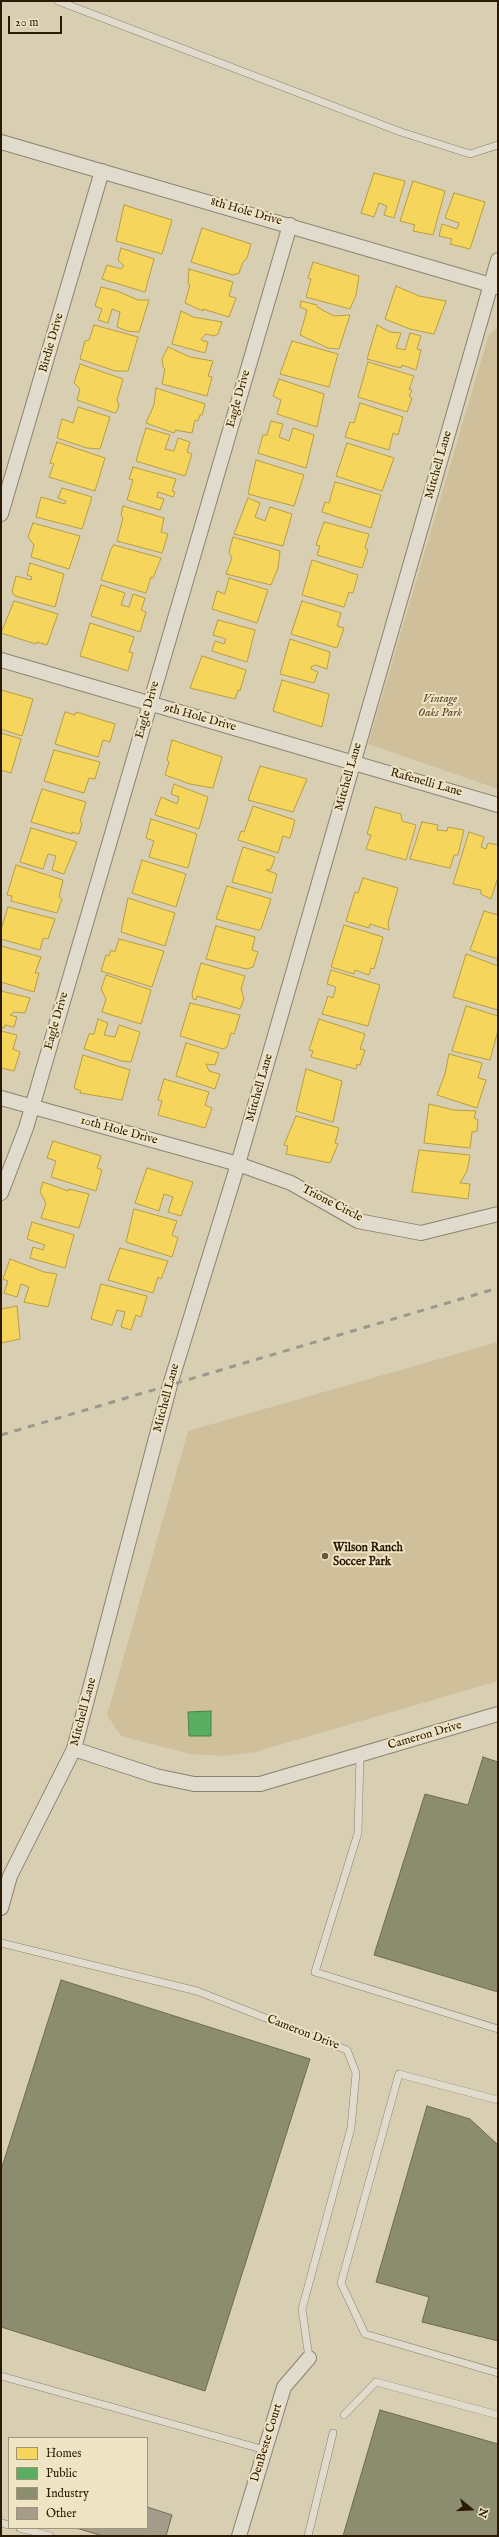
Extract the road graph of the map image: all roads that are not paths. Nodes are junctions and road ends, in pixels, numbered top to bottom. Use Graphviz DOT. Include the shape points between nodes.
graph roads {
  1 [pos="58,1"];
  2 [pos="1,142"];
  3 [pos="498,145"];
  4 [pos="102,171"];
  5 [pos="290,225"];
  6 [pos="498,260"];
  7 [pos="495,286"];
  8 [pos="1,514"];
  9 [pos="1,660"];
  10 [pos="150,704"];
  11 [pos="353,762"];
  12 [pos="498,805"];
  13 [pos="1,1098"];
  14 [pos="32,1107"];
  15 [pos="238,1164"];
  16 [pos="1,1193"];
  17 [pos="498,1214"];
  18 [pos="498,1714"];
  19 [pos="74,1749"];
  20 [pos="360,1755"];
  21 [pos="1,1908"];
  22 [pos="1,1943"];
  23 [pos="498,2029"];
  24 [pos="498,2100"];
  25 [pos="309,2358"];
  26 [pos="498,2372"];
  27 [pos="1,2376"];
  28 [pos="344,2415"];
  29 [pos="498,2415"];
  30 [pos="333,2433"];
  31 [pos="265,2450"];
  32 [pos="24,2529"];
  33 [pos="50,2536"];
  34 [pos="239,2536"];
  35 [pos="308,2536"];
  1 -- 3 [label="lane" via="401,132 470,154"];
  2 -- 4 [label="street, 8th Hole Drive"];
  4 -- 5 [label="street, 8th Hole Drive"];
  4 -- 8 [label="street, Birdie Drive"];
  5 -- 7 [label="street, 8th Hole Drive"];
  5 -- 10 [label="street, Eagle Drive"];
  6 -- 7 [label="street, Mitchell Lane"];
  7 -- 11 [label="street, Mitchell Lane"];
  9 -- 10 [label="street, 9th Hole Drive"];
  10 -- 11 [label="street, 9th Hole Drive"];
  10 -- 14 [label="street, Eagle Drive"];
  11 -- 12 [label="street, Rafenelli Lane"];
  11 -- 15 [label="street, Mitchell Lane"];
  13 -- 14 [label="street, 10th Hole Drive"];
  14 -- 15 [label="street, 10th Hole Drive"];
  14 -- 16 [label="street, Eagle Drive"];
  15 -- 17 [label="street, Trione Circle" via="291,1183 358,1221 421,1233"];
  15 -- 19 [label="street, Mitchell Lane" via="170,1385"];
  18 -- 20 [label="street, Cameron Drive"];
  19 -- 20 [label="street, Cameron Drive" via="156,1776 194,1784 235,1785 260,1784"];
  19 -- 21 [label="street, Mitchell Lane" via="10,1876"];
  20 -- 23 [label="lane" via="358,1833 315,1972"];
  22 -- 25 [label="lane, Cameron Drive" via="197,1991 347,2050 356,2073 351,2128 302,2309"];
  24 -- 26 [label="lane" via="399,2074 341,2283 365,2334"];
  25 -- 31 [label="street, DenBeste Court" via="284,2387"];
  27 -- 31 [label="lane"];
  28 -- 29 [label="lane" via="376,2382"];
  30 -- 35 [label="lane"];
  31 -- 34 [label="street, DenBeste Court"];
  32 -- 33 [label="lane"];
}
